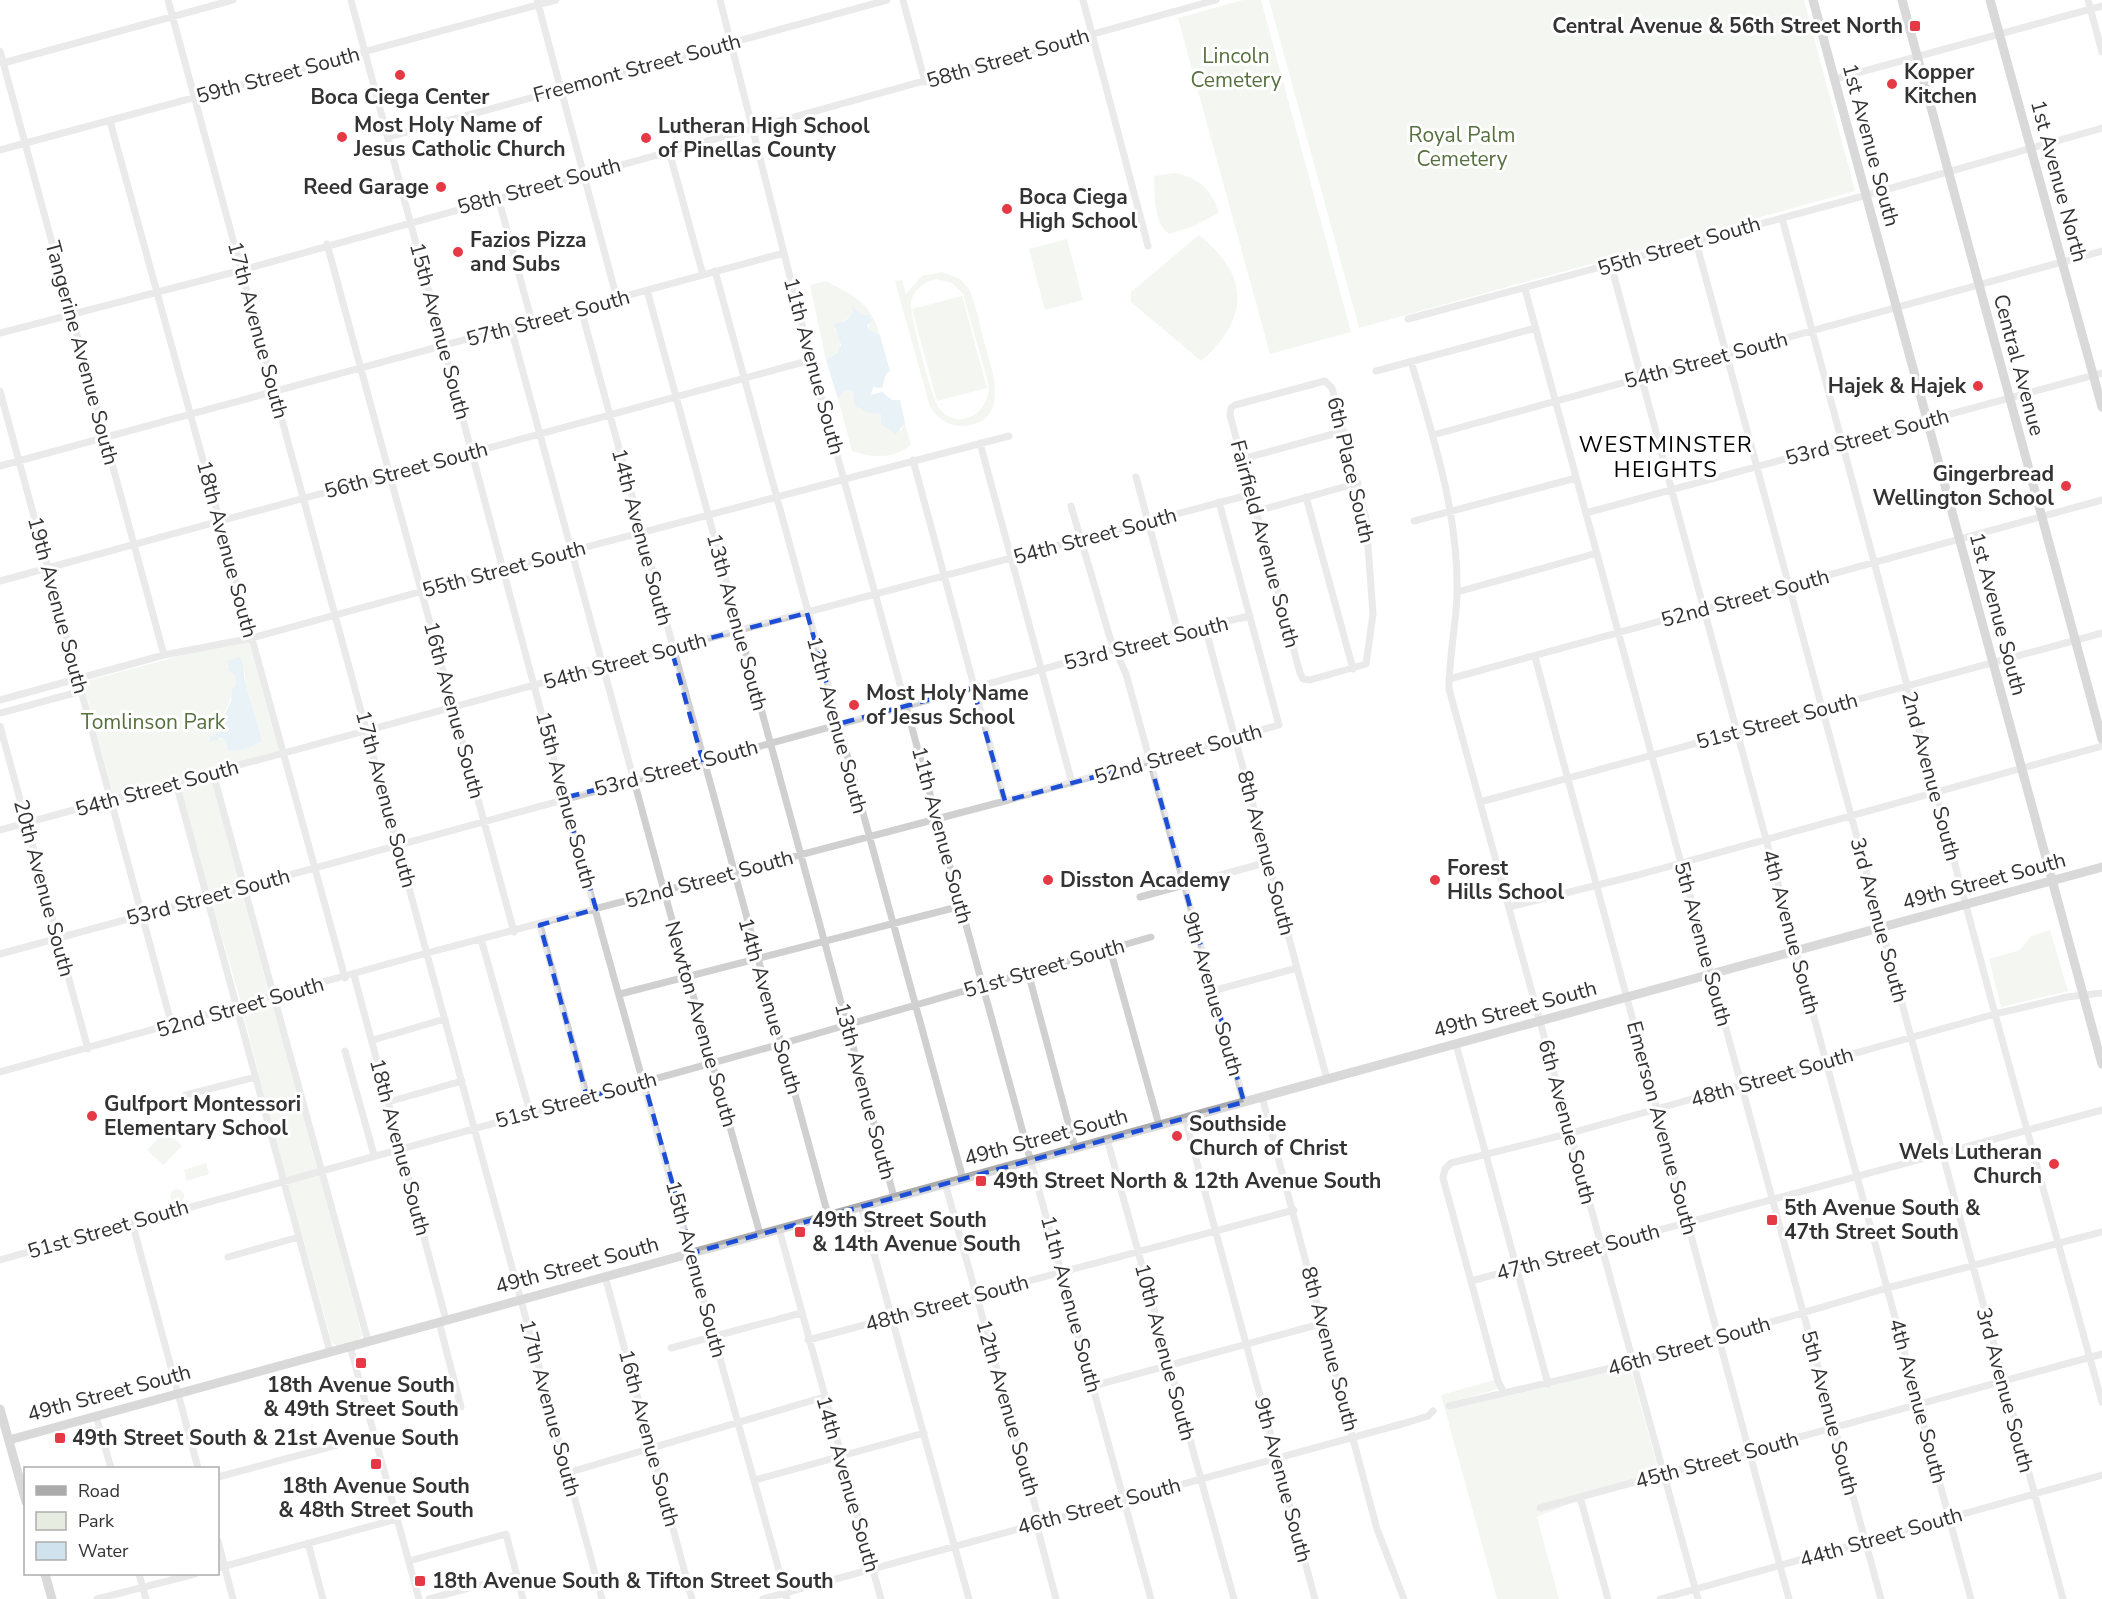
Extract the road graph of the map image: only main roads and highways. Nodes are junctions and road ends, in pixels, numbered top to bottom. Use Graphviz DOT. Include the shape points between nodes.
graph roads {
  1 [pos="1813,0"];
  2 [pos="1902,0"];
  3 [pos="1990,0"];
  4 [pos="2098,374"];
  5 [pos="2102,407"];
  6 [pos="2102,739"];
  7 [pos="2102,867"];
  8 [pos="2051,881"];
  9 [pos="2102,1064"];
  10 [pos="0,1409"];
  11 [pos="4,1441"];
  12 [pos="24,1496"];
  13 [pos="45,1575"];
  14 [pos="52,1599"];
  1 -- 8 [label="main road, 1st Avenue South"];
  2 -- 6 [label="main road, Central Avenue"];
  3 -- 4 [label="main road, 1st Avenue North"];
  4 -- 5 [label="main road, 1st Avenue North"];
  7 -- 8 [label="main road, 49th Street South"];
  8 -- 9 [label="main road, 1st Avenue South"];
  8 -- 11 [label="main road, 49th Street South"];
  10 -- 11 [label="main road"];
  11 -- 12 [label="main road"];
  13 -- 14 [label="main road"];
}
